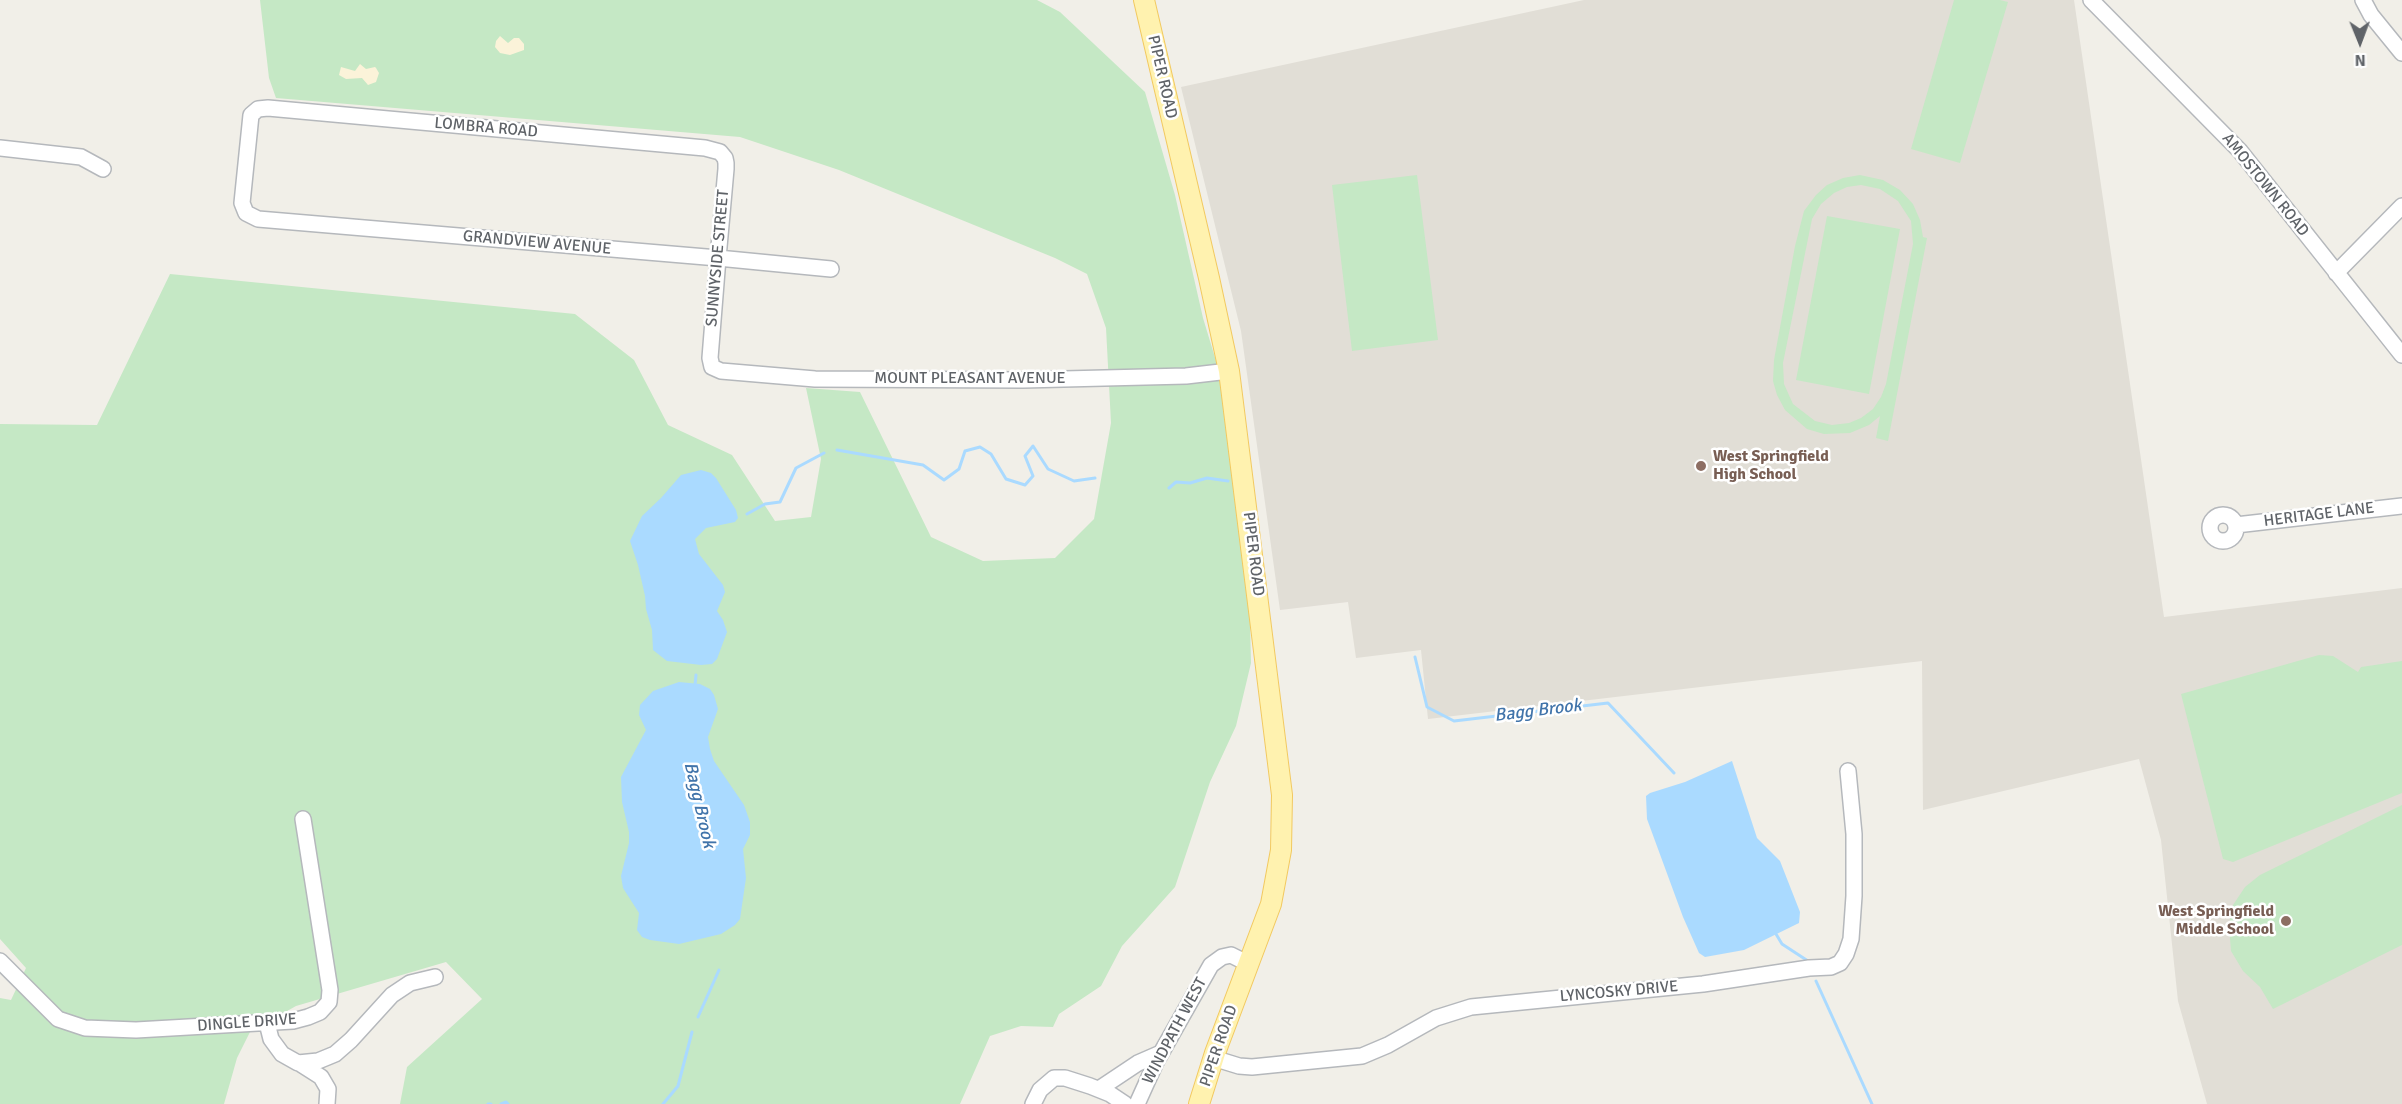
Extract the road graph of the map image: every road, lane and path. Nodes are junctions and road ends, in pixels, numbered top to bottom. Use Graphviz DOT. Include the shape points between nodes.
graph roads {
  1 [pos="1143,0"];
  2 [pos="2091,0"];
  3 [pos="2363,0"];
  4 [pos="2402,53"];
  5 [pos="0,148"];
  6 [pos="720,152"];
  7 [pos="103,169"];
  8 [pos="2402,206"];
  9 [pos="245,212"];
  10 [pos="718,258"];
  11 [pos="831,269"];
  12 [pos="2336,273"];
  13 [pos="2402,355"];
  14 [pos="712,367"];
  15 [pos="1229,371"];
  16 [pos="2402,506"];
  17 [pos="2236,525"];
  18 [pos="1848,771"];
  19 [pos="303,819"];
  20 [pos="0,961"];
  21 [pos="1249,964"];
  22 [pos="435,977"];
  23 [pos="267,1023"];
  24 [pos="1161,1053"];
  25 [pos="1213,1058"];
  26 [pos="299,1063"];
  27 [pos="1099,1089"];
  28 [pos="327,1104"];
  29 [pos="1033,1104"];
  30 [pos="1125,1104"];
  31 [pos="1137,1104"];
  32 [pos="1199,1104"];
  1 -- 15 [label="main road, PIPER ROAD"];
  2 -- 12 [label="street, AMOSTOWN ROAD" via="2240,151"];
  3 -- 4 [label="street"];
  5 -- 7 [label="street" via="81,157"];
  6 -- 9 [label="street, LOMBRA ROAD" via="258,108 252,112 246,146 242,190"];
  6 -- 10 [label="street, SUNNYSIDE STREET" via="726,163"];
  8 -- 12 [label="street"];
  9 -- 10 [label="street, GRANDVIEW AVENUE" via="258,219"];
  10 -- 11 [label="street, GRANDVIEW AVENUE"];
  10 -- 14 [label="street, SUNNYSIDE STREET"];
  12 -- 13 [label="street, AMOSTOWN ROAD"];
  14 -- 15 [label="street, MOUNT PLEASANT AVENUE" via="725,372 815,379 1078,380"];
  15 -- 21 [label="main road, PIPER ROAD" via="1283,808 1277,879"];
  16 -- 17 [label="street, HERITAGE LANE"];
  18 -- 25 [label="street, LYNCOSKY DRIVE" via="1854,896 1851,939 1840,963 1703,984 1471,1007 1436,1018 1362,1056 1252,1067"];
  19 -- 23 [label="street, DINGLE DRIVE" via="329,1002 308,1017"];
  20 -- 23 [label="street, DINGLE DRIVE" via="58,1019 85,1028 136,1030"];
  21 -- 24 [label="street, WINDPATH WEST" via="1231,956 1211,964"];
  21 -- 25 [label="main road, PIPER ROAD"];
  22 -- 26 [label="street" via="410,982 392,995 334,1054"];
  23 -- 26 [label="street" via="271,1039 282,1054"];
  24 -- 27 [label="street"];
  24 -- 31 [label="street, WINDPATH WEST"];
  25 -- 32 [label="main road, PIPER ROAD"];
  26 -- 28 [label="street" via="321,1077 328,1089"];
  27 -- 29 [label="street" via="1054,1078 1040,1090"];
  27 -- 30 [label="street"];
}
